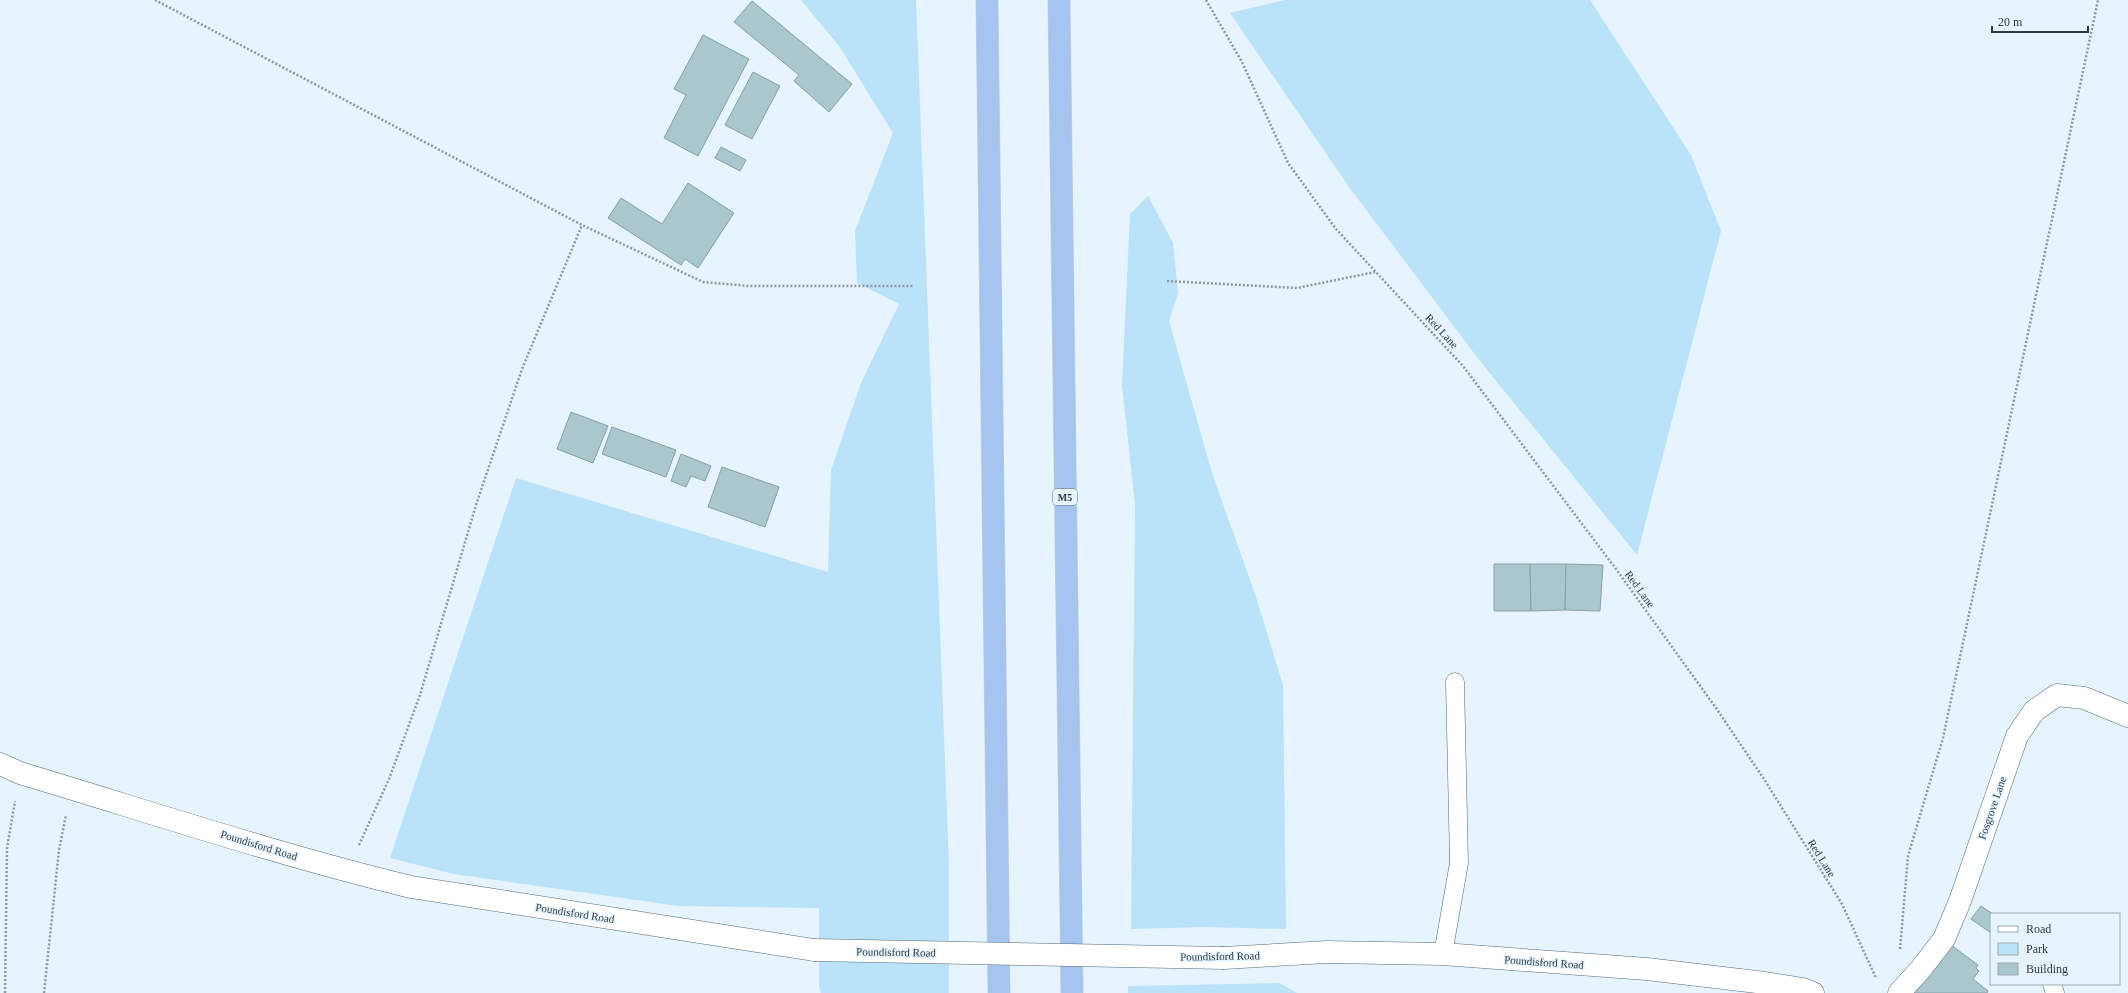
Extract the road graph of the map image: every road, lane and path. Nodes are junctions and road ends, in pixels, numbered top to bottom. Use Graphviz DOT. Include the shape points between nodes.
graph roads {
  1 [pos="155,0"];
  2 [pos="987,0"];
  3 [pos="1059,0"];
  4 [pos="1206,0"];
  5 [pos="2098,0"];
  6 [pos="582,225"];
  7 [pos="1375,272"];
  8 [pos="1167,281"];
  9 [pos="913,286"];
  10 [pos="1454,682"];
  11 [pos="2128,716"];
  12 [pos="0,764"];
  13 [pos="20,773"];
  14 [pos="70,788"];
  15 [pos="347,871"];
  16 [pos="1900,950"];
  17 [pos="1443,954"];
  18 [pos="1877,980"];
  19 [pos="4,993"];
  20 [pos="44,993"];
  21 [pos="999,993"];
  22 [pos="1072,993"];
  23 [pos="1813,993"];
  24 [pos="1899,993"];
  1 -- 6 [label="path"];
  2 -- 21 [label="highway"];
  3 -- 22 [label="highway, M5"];
  4 -- 7 [label="path, Red Lane" via="1242,62 1288,163 1336,229"];
  5 -- 16 [label="path" via="1943,738 1908,856"];
  6 -- 9 [label="path" via="703,282 748,286"];
  6 -- 15 [label="path" via="522,369 476,505 420,695 389,779"];
  7 -- 8 [label="path" via="1298,288"];
  7 -- 18 [label="path, Red Lane" via="1464,366 1712,702 1764,779 1842,904"];
  10 -- 17 [label="lane" via="1459,863"];
  11 -- 24 [label="street, Fosgrove Lane" via="2084,698 2057,695 2034,711 2017,736 1944,939"];
  12 -- 13 [label="street, Poundisford Road"];
  13 -- 14 [label="street, Poundisford Road"];
  13 -- 19 [label="path" via="7,848"];
  14 -- 15 [label="street, Poundisford Road"];
  14 -- 20 [label="path" via="59,850"];
  15 -- 17 [label="street, Poundisford Road, bridge" via="411,887 814,950 1224,958 1326,952"];
  17 -- 23 [label="street, Poundisford Road" via="1647,969 1765,983"];
}
